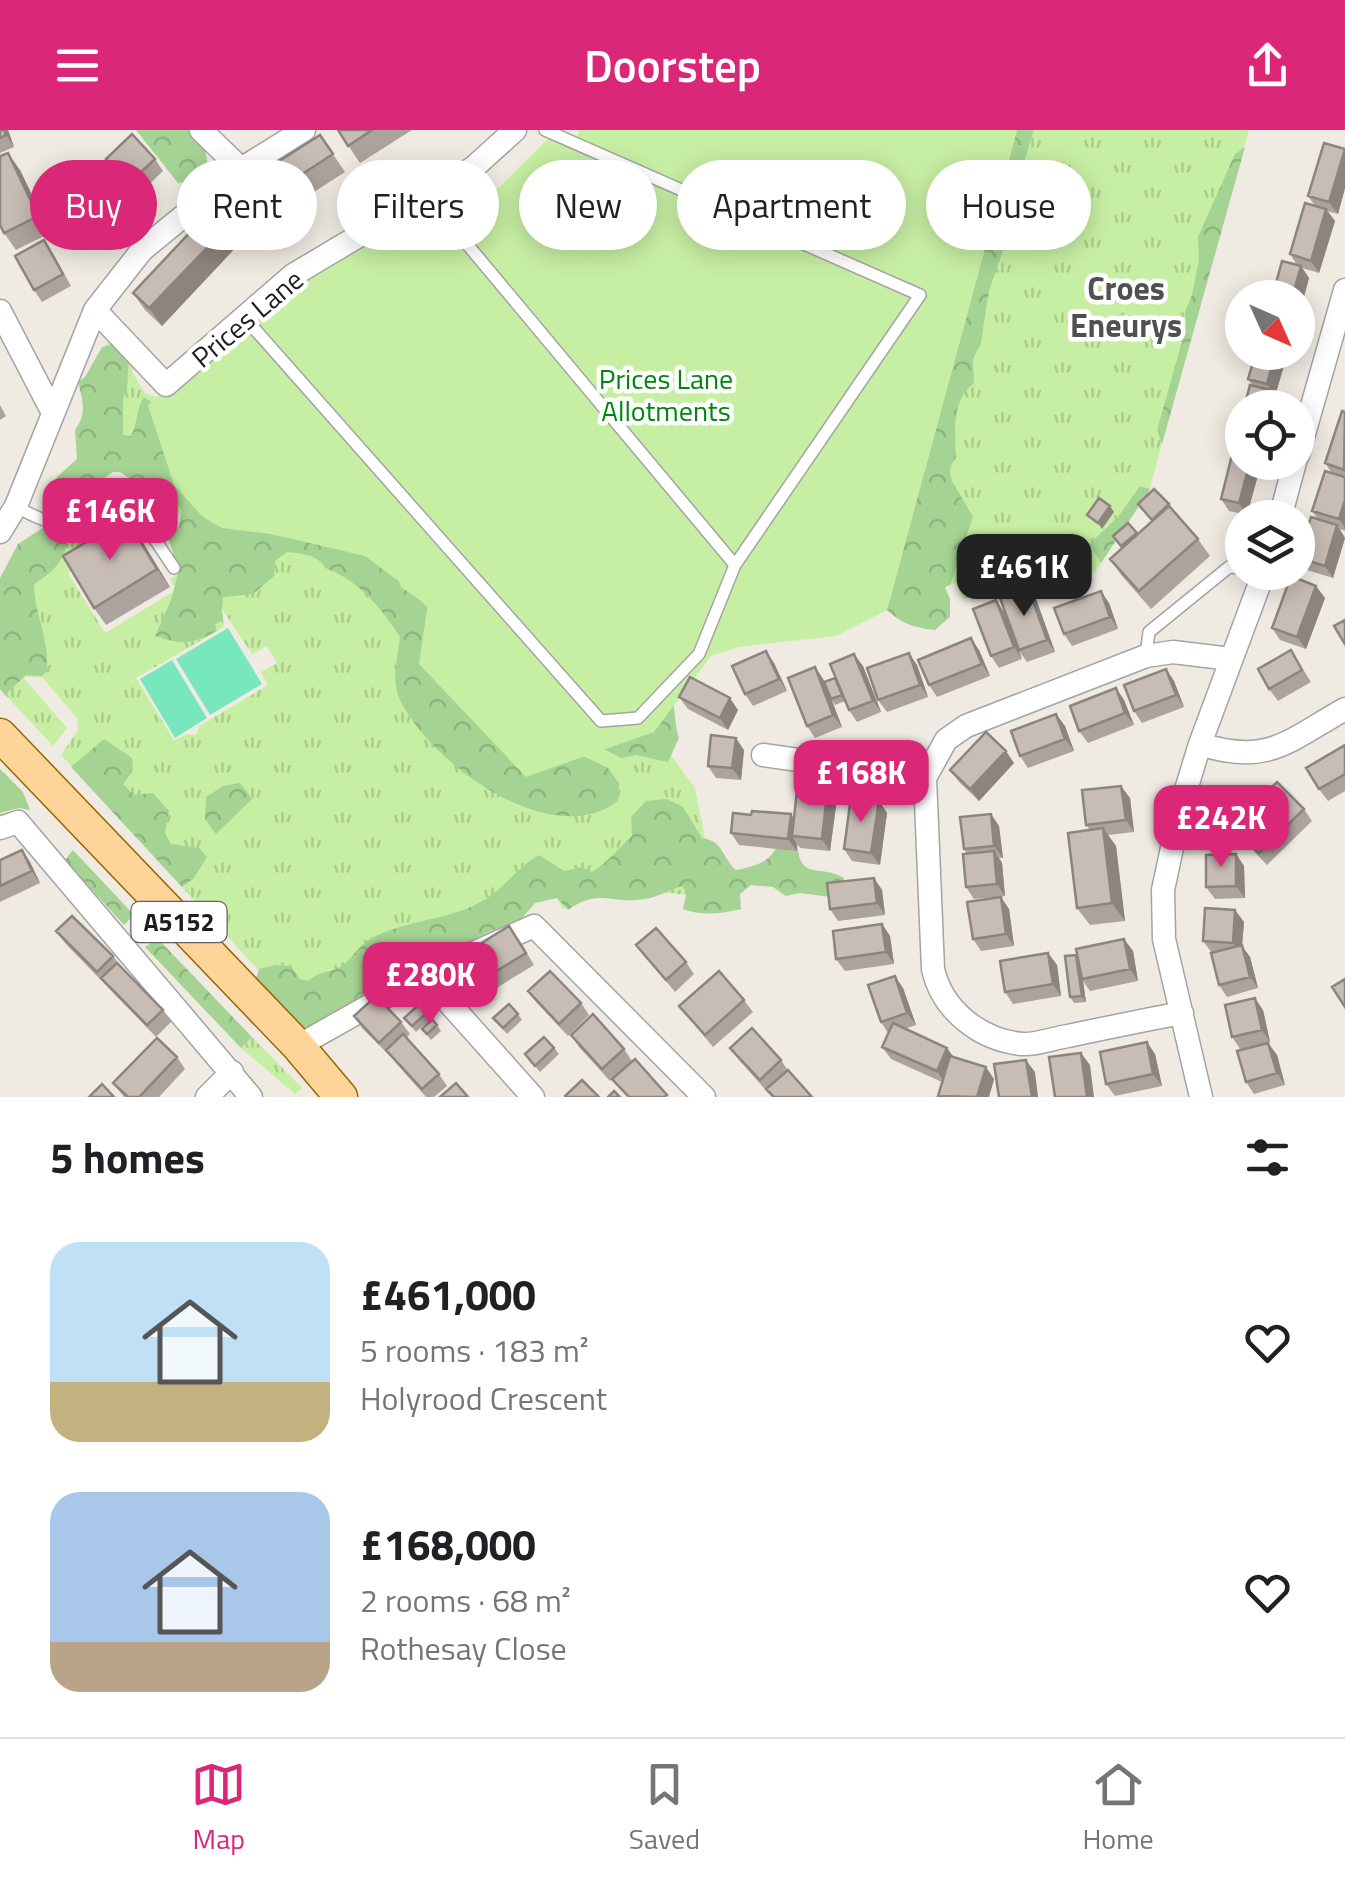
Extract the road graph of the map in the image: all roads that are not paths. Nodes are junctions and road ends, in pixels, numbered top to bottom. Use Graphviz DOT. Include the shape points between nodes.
graph roads {
  1 [pos="201,130"];
  2 [pos="304,130"];
  3 [pos="515,130"];
  4 [pos="544,130"];
  5 [pos="233,160"];
  6 [pos="254,160"];
  7 [pos="484,160"];
  8 [pos="177,221"];
  9 [pos="337,249"];
  10 [pos="471,250"];
  11 [pos="1345,290"];
  12 [pos="0,310"];
  13 [pos="95,310"];
  14 [pos="244,317"];
  15 [pos="1315,395"];
  16 [pos="53,413"];
  17 [pos="16,506"];
  18 [pos="0,532"];
  19 [pos="735,565"];
  20 [pos="174,568"];
  21 [pos="1225,571"];
  22 [pos="1257,590"];
  23 [pos="1146,656"];
  24 [pos="1231,659"];
  25 [pos="1345,709"];
  26 [pos="0,736"];
  27 [pos="1200,744"];
  28 [pos="763,755"];
  29 [pos="925,778"];
  30 [pos="9,825"];
  31 [pos="424,976"];
  32 [pos="1182,1013"];
  33 [pos="298,1046"];
  34 [pos="232,1072"];
  35 [pos="207,1097"];
  36 [pos="251,1097"];
  37 [pos="342,1097"];
  38 [pos="533,1097"];
  39 [pos="704,1097"];
  40 [pos="1201,1097"];
  1 -- 5 [label="street"];
  2 -- 6 [label="street"];
  3 -- 7 [label="street, Prices Lane"];
  4 -- 19 [label="lane" via="920,295"];
  8 -- 13 [label="street" via="142,250"];
  9 -- 14 [label="street, Prices Lane"];
  10 -- 19 [label="lane"];
  11 -- 15 [label="street"];
  12 -- 16 [label="street"];
  13 -- 14 [label="street, Prices Lane" via="166,385"];
  13 -- 16 [label="street"];
  14 -- 19 [label="lane" via="600,720 638,718 699,654"];
  16 -- 17 [label="street"];
  17 -- 18 [label="street"];
  17 -- 20 [label="lane" via="74,526 130,502"];
  21 -- 23 [label="lane" via="1148,632"];
  22 -- 24 [label="street"];
  23 -- 24 [label="street"];
  23 -- 29 [label="street" via="966,726 946,740"];
  24 -- 27 [label="street"];
  25 -- 27 [label="street" via="1260,754"];
  26 -- 33 [label="main road, A5152"];
  27 -- 32 [label="street" via="1163,890 1164,939"];
  28 -- 29 [label="street"];
  29 -- 32 [label="street" via="933,969 948,1005 968,1024 1024,1044"];
  30 -- 34 [label="street"];
  31 -- 33 [label="street"];
  31 -- 38 [label="street"];
  31 -- 39 [label="street" via="534,926"];
  32 -- 40 [label="street"];
  33 -- 37 [label="main road, A5152"];
  34 -- 35 [label="street"];
  34 -- 36 [label="street"];
}
